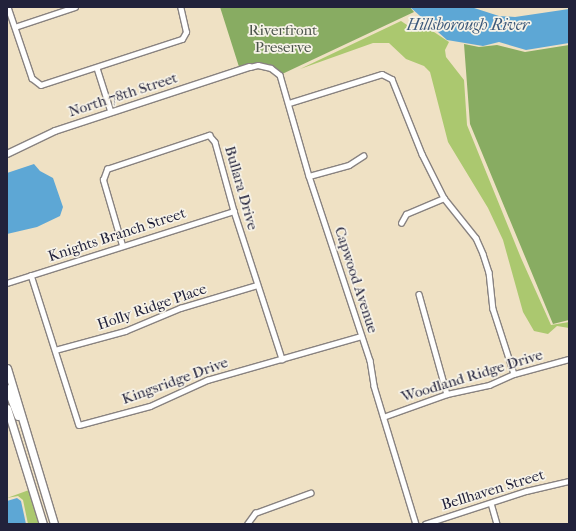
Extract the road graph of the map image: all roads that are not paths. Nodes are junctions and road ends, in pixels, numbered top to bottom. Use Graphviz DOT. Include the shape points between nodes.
graph roads {
  1 [pos="75,7"];
  2 [pos="180,7"];
  3 [pos="8,10"];
  4 [pos="15,26"];
  5 [pos="250,67"];
  6 [pos="97,68"];
  7 [pos="289,103"];
  8 [pos="112,112"];
  9 [pos="7,154"];
  10 [pos="363,156"];
  11 [pos="309,176"];
  12 [pos="444,198"];
  13 [pos="234,211"];
  14 [pos="401,223"];
  15 [pos="122,245"];
  16 [pos="31,275"];
  17 [pos="7,283"];
  18 [pos="257,285"];
  19 [pos="419,294"];
  20 [pos="361,336"];
  21 [pos="55,350"];
  22 [pos="282,359"];
  23 [pos="569,359"];
  24 [pos="7,368"];
  25 [pos="514,374"];
  26 [pos="7,388"];
  27 [pos="447,394"];
  28 [pos="7,408"];
  29 [pos="382,417"];
  30 [pos="23,422"];
  31 [pos="569,481"];
  32 [pos="310,493"];
  33 [pos="491,503"];
  34 [pos="53,521"];
  35 [pos="43,522"];
  36 [pos="247,524"];
  37 [pos="416,524"];
  38 [pos="425,524"];
  39 [pos="497,524"];
  1 -- 4 [label="street"];
  2 -- 6 [label="street" via="186,32 182,39"];
  3 -- 4 [label="street"];
  4 -- 6 [label="street" via="34,81 46,85"];
  5 -- 7 [label="street, Capwood Avenue" via="258,65 271,68 280,75"];
  5 -- 8 [label="street, North 78th Street"];
  6 -- 8 [label="street"];
  7 -- 11 [label="street, Capwood Avenue"];
  7 -- 12 [label="street" via="382,74 392,80 422,154"];
  8 -- 9 [label="street, North 78th Street" via="54,131"];
  10 -- 11 [label="street" via="349,165"];
  11 -- 20 [label="street, Capwood Avenue"];
  12 -- 14 [label="street" via="406,214"];
  12 -- 25 [label="street" via="476,238 483,254 489,272 494,309"];
  13 -- 15 [label="street, Knights Branch Street"];
  13 -- 15 [label="street, Bullara Drive" via="216,142 209,136 107,169 103,180"];
  13 -- 18 [label="street, Bullara Drive"];
  15 -- 16 [label="street, Knights Branch Street"];
  16 -- 17 [label="street, Knights Branch Street"];
  16 -- 21 [label="street, Kingsridge Drive"];
  18 -- 21 [label="street, Holly Ridge Place" via="180,308 125,331"];
  18 -- 22 [label="street, Bullara Drive"];
  19 -- 27 [label="street"];
  20 -- 22 [label="street, Kingsridge Drive"];
  20 -- 29 [label="street, Capwood Avenue"];
  21 -- 22 [label="street, Kingsridge Drive" via="79,425 150,406 207,380"];
  23 -- 25 [label="street, Woodland Ridge Drive"];
  24 -- 30 [label="main road"];
  25 -- 27 [label="street, Woodland Ridge Drive" via="489,386"];
  26 -- 30 [label="main road" via="13,407"];
  27 -- 29 [label="street, Woodland Ridge Drive"];
  28 -- 35 [label="main road"];
  29 -- 37 [label="street, Capwood Avenue"];
  30 -- 34 [label="main road"];
  31 -- 33 [label="street, Bellhaven Street" via="526,491"];
  32 -- 36 [label="street" via="255,513"];
  33 -- 38 [label="street, Bellhaven Street"];
  33 -- 39 [label="street"];
  34 -- 35 [label="main road"];
}
